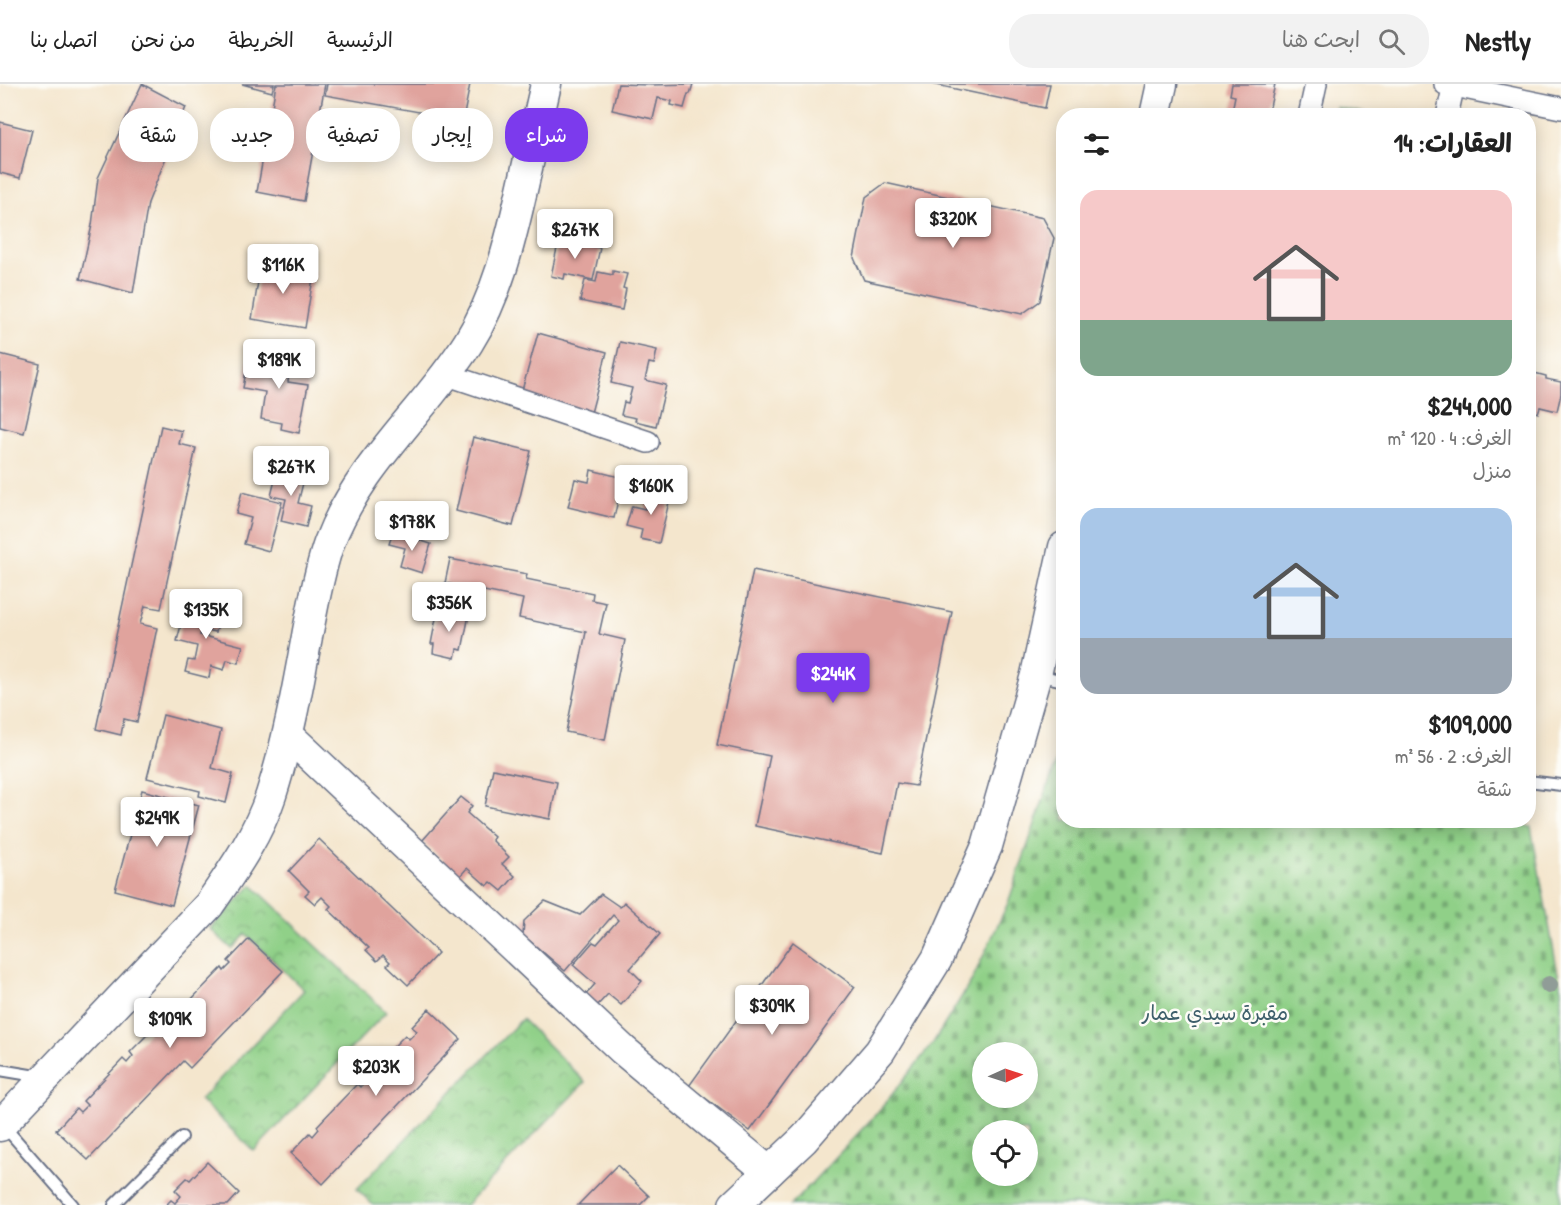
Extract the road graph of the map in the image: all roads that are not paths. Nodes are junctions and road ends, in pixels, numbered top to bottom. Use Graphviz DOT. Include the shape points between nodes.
graph roads {
  1 [pos="546,84"];
  2 [pos="1162,84"];
  3 [pos="1317,84"];
  4 [pos="1451,85"];
  5 [pos="1157,108"];
  6 [pos="1311,108"];
  7 [pos="1448,108"];
  8 [pos="1561,108"];
  9 [pos="445,374"];
  10 [pos="648,442"];
  11 [pos="1056,622"];
  12 [pos="1050,678"];
  13 [pos="288,735"];
  14 [pos="1536,782"];
  15 [pos="1561,785"];
  16 [pos="0,1070"];
  17 [pos="45,1077"];
  18 [pos="1,1124"];
  19 [pos="182,1137"];
  20 [pos="769,1172"];
  21 [pos="73,1205"];
  22 [pos="114,1205"];
  23 [pos="734,1205"];
  1 -- 9 [label="street" via="510,242 489,305"];
  2 -- 5 [label="street"];
  3 -- 6 [label="street"];
  4 -- 7 [label="street"];
  4 -- 8 [label="street"];
  9 -- 10 [label="street"];
  9 -- 13 [label="street" via="392,437 346,509 329,544"];
  11 -- 12 [label="street"];
  12 -- 20 [label="street" via="987,846 937,959 880,1051 804,1139"];
  13 -- 17 [label="street" via="255,832 209,905"];
  13 -- 20 [label="street" via="623,1050"];
  14 -- 15 [label="lane"];
  16 -- 17 [label="lane"];
  17 -- 18 [label="street"];
  18 -- 21 [label="lane"];
  19 -- 22 [label="lane"];
  20 -- 23 [label="street"];
}
